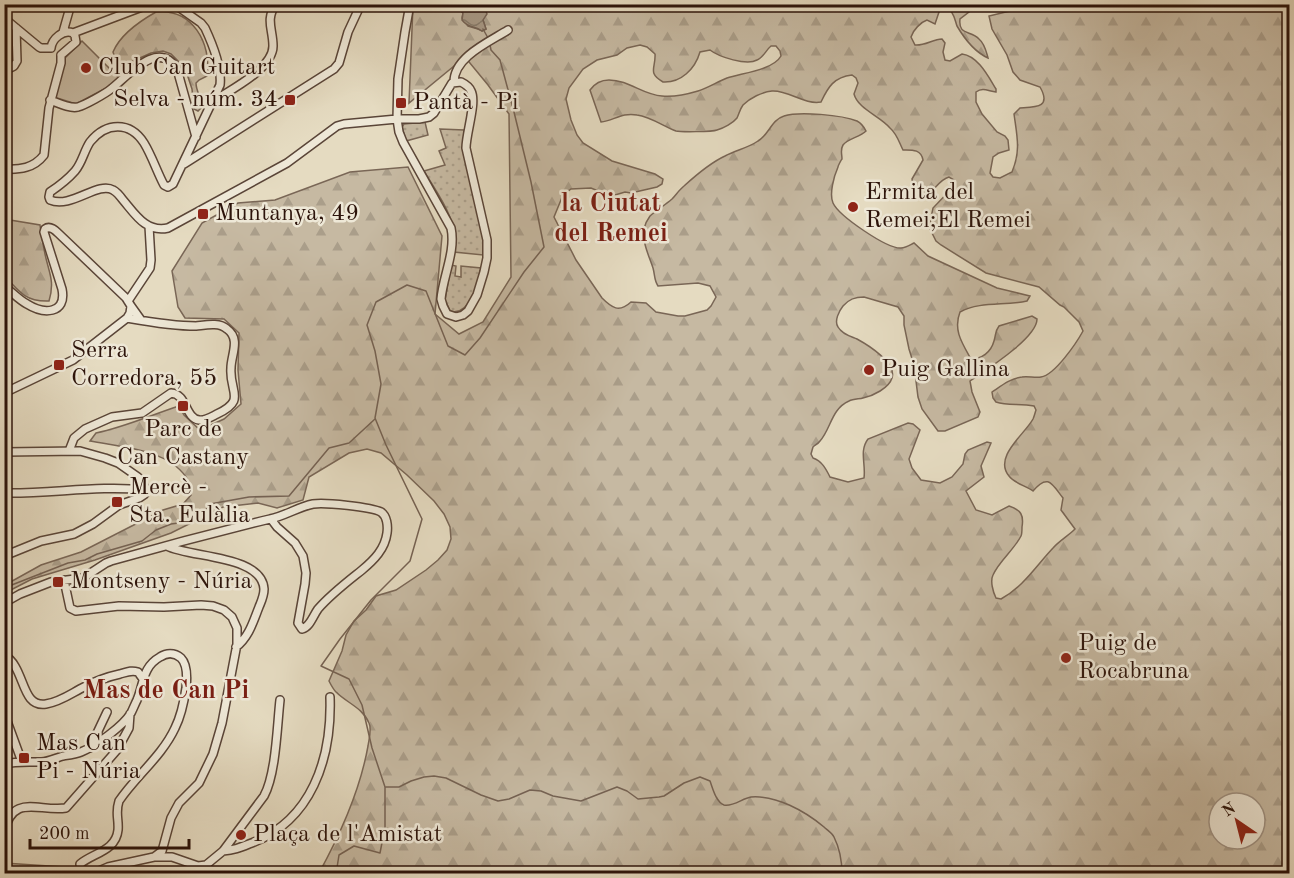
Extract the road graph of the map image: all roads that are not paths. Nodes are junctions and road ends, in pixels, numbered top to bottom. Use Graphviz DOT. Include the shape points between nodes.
graph roads {
  1 [pos="71,4"];
  2 [pos="150,4"];
  3 [pos="174,4"];
  4 [pos="276,4"];
  5 [pos="361,4"];
  6 [pos="410,4"];
  7 [pos="122,6"];
  8 [pos="122,15"];
  9 [pos="4,18"];
  10 [pos="16,28"];
  11 [pos="508,30"];
  12 [pos="63,32"];
  13 [pos="73,33"];
  14 [pos="51,48"];
  15 [pos="61,55"];
  16 [pos="4,71"];
  17 [pos="454,82"];
  18 [pos="50,100"];
  19 [pos="212,102"];
  20 [pos="397,119"];
  21 [pos="196,138"];
  22 [pos="182,165"];
  23 [pos="4,169"];
  24 [pos="149,226"];
  25 [pos="4,286"];
  26 [pos="130,304"];
  27 [pos="127,318"];
  28 [pos="141,320"];
  29 [pos="4,393"];
  30 [pos="69,451"];
  31 [pos="5,452"];
  32 [pos="145,490"];
  33 [pos="4,493"];
  34 [pos="271,519"];
  35 [pos="167,546"];
  36 [pos="4,556"];
  37 [pos="64,580"];
  38 [pos="4,603"];
  39 [pos="236,647"];
  40 [pos="4,655"];
  41 [pos="143,679"];
  42 [pos="330,697"];
  43 [pos="280,700"];
  44 [pos="107,712"];
  45 [pos="4,713"];
  46 [pos="130,714"];
  47 [pos="90,748"];
  48 [pos="22,762"];
  49 [pos="4,764"];
  50 [pos="4,832"];
  51 [pos="166,840"];
  52 [pos="223,851"];
  53 [pos="154,857"];
  54 [pos="175,858"];
  1 -- 12 [label="street"];
  2 -- 8 [label="street"];
  3 -- 19 [label="street" via="207,31 220,73 220,85"];
  4 -- 19 [label="street" via="269,20 273,45 270,57"];
  5 -- 22 [label="street" via="334,69"];
  6 -- 20 [label="street" via="398,79"];
  7 -- 8 [label="street"];
  8 -- 13 [label="street"];
  9 -- 10 [label="street"];
  10 -- 14 [label="street" via="39,47"];
  10 -- 16 [label="street" via="18,61"];
  11 -- 17 [label="street" via="471,54 458,67"];
  12 -- 13 [label="street"];
  12 -- 14 [label="street"];
  13 -- 15 [label="street" via="76,42"];
  14 -- 15 [label="street"];
  15 -- 18 [label="street"];
  17 -- 20 [label="street" via="429,117"];
  17 -- 20 [label="street" via="465,84 473,94 466,148 488,246 477,295 468,311 460,316 447,314 441,299 452,246 451,228 403,142"];
  18 -- 21 [label="street" via="78,107 110,90 145,61 164,58 177,69"];
  18 -- 23 [label="street" via="43,158 28,168"];
  19 -- 21 [label="street"];
  20 -- 24 [label="street" via="337,126 287,163 174,226 159,230"];
  21 -- 22 [label="street"];
  22 -- 24 [label="street" via="173,184 165,186 137,135 127,128 115,127 94,138 77,169 49,195 51,201 64,202 109,188"];
  24 -- 26 [label="street" via="150,268"];
  25 -- 26 [label="street" via="33,308 51,310 62,304 62,289 44,232 48,228 58,233"];
  26 -- 27 [label="street"];
  26 -- 28 [label="street"];
  27 -- 28 [label="street"];
  27 -- 29 [label="street" via="73,360"];
  28 -- 30 [label="street" via="228,329 235,344 230,369 235,391 233,403 200,420 192,416 180,396 171,393 135,415 112,417 85,429 74,438"];
  30 -- 31 [label="street"];
  30 -- 32 [label="street" via="118,463 138,477"];
  32 -- 33 [label="street"];
  32 -- 36 [label="street" via="139,498 119,505 74,534 40,541"];
  34 -- 34 [label="street" via="314,504 370,509 386,519 386,540 373,561 332,594 302,629 298,622 306,573 303,556"];
  34 -- 35 [label="street"];
  35 -- 37 [label="street" via="106,563 83,578"];
  35 -- 39 [label="street" via="231,561 258,575 263,595 249,632"];
  37 -- 38 [label="street"];
  37 -- 39 [label="street" via="70,608 76,611 201,605 224,610 237,628"];
  39 -- 51 [label="street" via="213,754 199,783 179,803"];
  40 -- 41 [label="street" via="17,668 33,703 41,705 128,671 138,672"];
  41 -- 46 [label="street"];
  41 -- 53 [label="street" via="159,657 180,657 187,676 183,707 168,739 119,801 117,838 101,853 80,864 81,871 94,873"];
  42 -- 52 [label="street" via="327,745 306,800 275,832 235,850"];
  43 -- 52 [label="street" via="268,788"];
  44 -- 47 [label="street"];
  45 -- 48 [label="street"];
  46 -- 47 [label="street"];
  46 -- 50 [label="street" via="129,728 117,750 66,808 20,808 10,815"];
  47 -- 48 [label="street" via="42,762"];
  48 -- 49 [label="street"];
  51 -- 53 [label="street" via="162,851"];
  51 -- 54 [label="street"];
  52 -- 54 [label="street" via="206,865"];
  53 -- 54 [label="street"];
}
